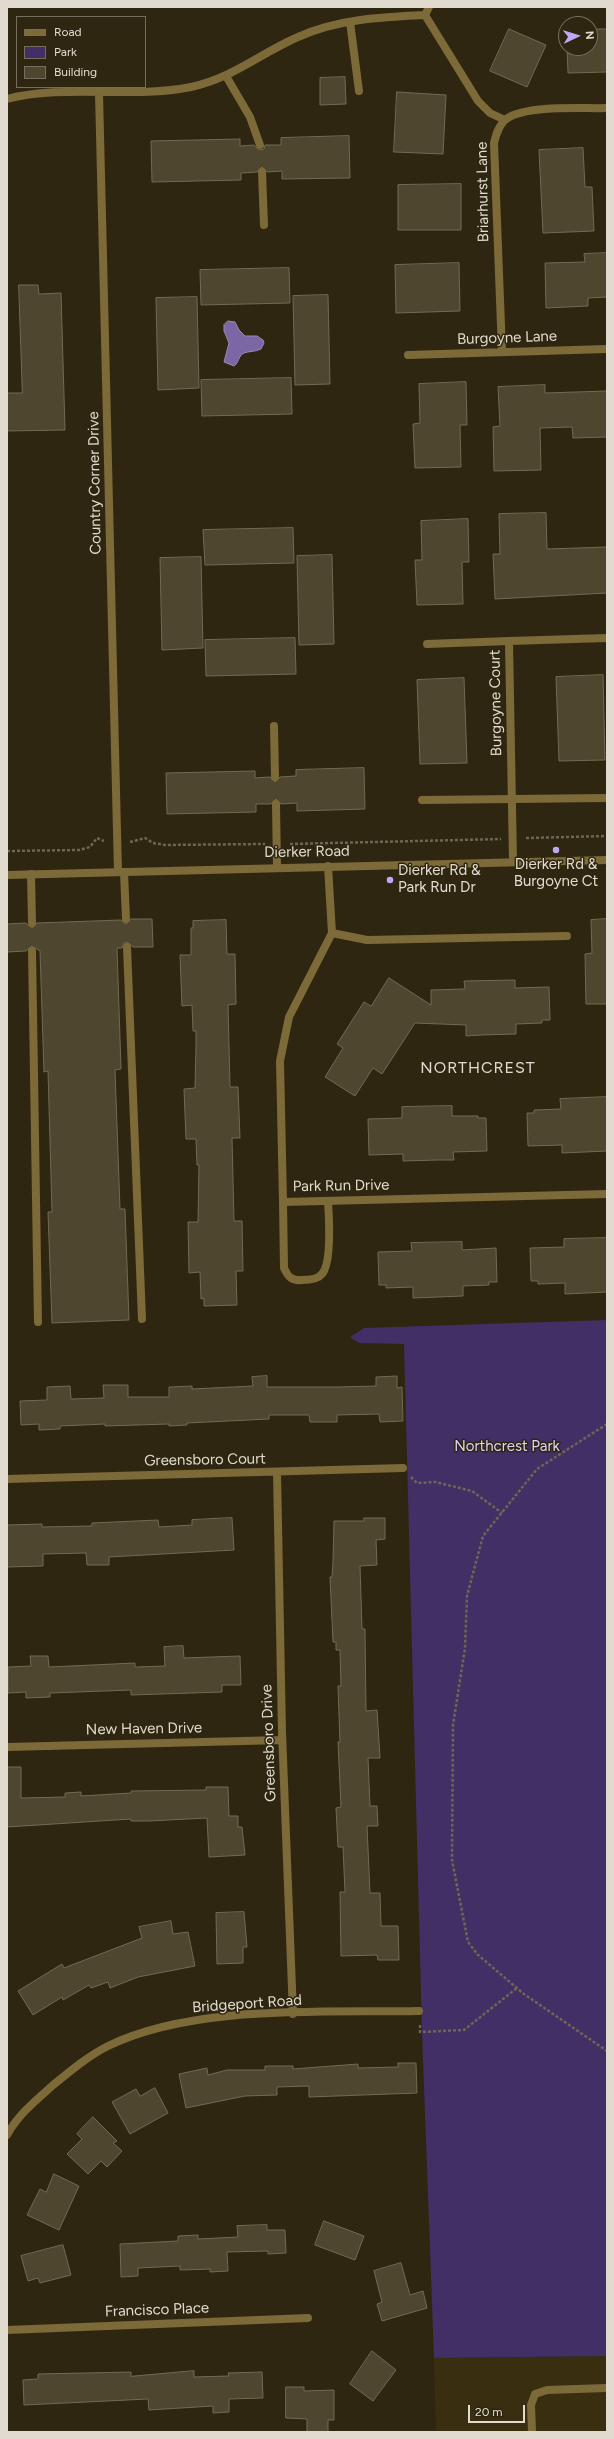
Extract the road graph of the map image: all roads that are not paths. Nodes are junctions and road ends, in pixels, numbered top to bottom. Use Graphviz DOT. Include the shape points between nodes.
graph roads {
  1 [pos="429,7"];
  2 [pos="425,15"];
  3 [pos="350,22"];
  4 [pos="226,76"];
  5 [pos="359,90"];
  6 [pos="99,93"];
  7 [pos="7,98"];
  8 [pos="607,108"];
  9 [pos="505,120"];
  10 [pos="260,145"];
  11 [pos="262,172"];
  12 [pos="264,225"];
  13 [pos="607,349"];
  14 [pos="502,352"];
  15 [pos="408,355"];
  16 [pos="607,638"];
  17 [pos="509,641"];
  18 [pos="427,644"];
  19 [pos="274,726"];
  20 [pos="276,777"];
  21 [pos="512,798"];
  22 [pos="605,798"];
  23 [pos="422,800"];
  24 [pos="276,804"];
  25 [pos="607,860"];
  26 [pos="513,862"];
  27 [pos="328,866"];
  28 [pos="277,867"];
  29 [pos="121,872"];
  30 [pos="31,874"];
  31 [pos="7,875"];
  32 [pos="126,919"];
  33 [pos="32,923"];
  34 [pos="332,933"];
  35 [pos="567,936"];
  36 [pos="127,947"];
  37 [pos="32,951"];
  38 [pos="607,1194"];
  39 [pos="328,1201"];
  40 [pos="283,1202"];
  41 [pos="142,1319"];
  42 [pos="38,1322"];
  43 [pos="403,1468"];
  44 [pos="277,1472"];
  45 [pos="7,1479"];
  46 [pos="282,1740"];
  47 [pos="7,1747"];
  48 [pos="419,2011"];
  49 [pos="293,2014"];
  50 [pos="10,2121"];
  51 [pos="7,2135"];
  52 [pos="308,2318"];
  53 [pos="7,2330"];
  54 [pos="607,2388"];
  55 [pos="532,2432"];
  1 -- 2 [label="street"];
  2 -- 3 [label="street"];
  2 -- 9 [label="street" via="478,101 490,113"];
  3 -- 4 [label="street" via="298,36"];
  3 -- 5 [label="street"];
  4 -- 6 [label="street" via="191,87 163,91"];
  4 -- 10 [label="street" via="250,118"];
  6 -- 7 [label="street" via="40,94"];
  6 -- 29 [label="street, Country Corner Drive" via="118,842"];
  8 -- 9 [label="street" via="519,112"];
  9 -- 14 [label="street, Briarhurst Lane" via="497,131 494,143"];
  11 -- 12 [label="street"];
  13 -- 14 [label="street, Burgoyne Lane"];
  14 -- 15 [label="street, Burgoyne Lane"];
  16 -- 17 [label="street, Burgoyne Court"];
  17 -- 18 [label="street"];
  17 -- 21 [label="street, Burgoyne Court"];
  19 -- 20 [label="street"];
  21 -- 22 [label="street"];
  21 -- 23 [label="street"];
  21 -- 26 [label="street, Burgoyne Court"];
  24 -- 28 [label="street"];
  25 -- 26 [label="street, Dierker Road"];
  26 -- 27 [label="street, Dierker Road"];
  27 -- 28 [label="street, Dierker Road"];
  27 -- 34 [label="street"];
  28 -- 29 [label="street, Dierker Road"];
  29 -- 30 [label="street, Dierker Road"];
  29 -- 32 [label="street, Country Corner Drive"];
  30 -- 31 [label="street, Dierker Road"];
  30 -- 33 [label="street"];
  34 -- 35 [label="street" via="367,940"];
  34 -- 40 [label="street, Park Run Drive" via="289,1017 282,1046 280,1061"];
  36 -- 41 [label="street"];
  37 -- 42 [label="street"];
  38 -- 39 [label="street, Park Run Drive"];
  39 -- 40 [label="street, Park Run Drive"];
  39 -- 40 [label="street" via="327,1261 323,1273 318,1278 296,1281 288,1276 284,1268"];
  43 -- 44 [label="street, Greensboro Court"];
  44 -- 45 [label="street, Greensboro Court"];
  44 -- 46 [label="street, Greensboro Drive"];
  46 -- 47 [label="street, New Haven Drive"];
  46 -- 49 [label="street, Greensboro Drive"];
  48 -- 49 [label="street, Bridgeport Road"];
  49 -- 50 [label="street, Bridgeport Road" via="230,2016 183,2022 120,2041 68,2072"];
  50 -- 51 [label="street, Bridgeport Road"];
  52 -- 53 [label="street, Francisco Place"];
  54 -- 55 [label="street" via="547,2390 535,2394 530,2405"];
}
